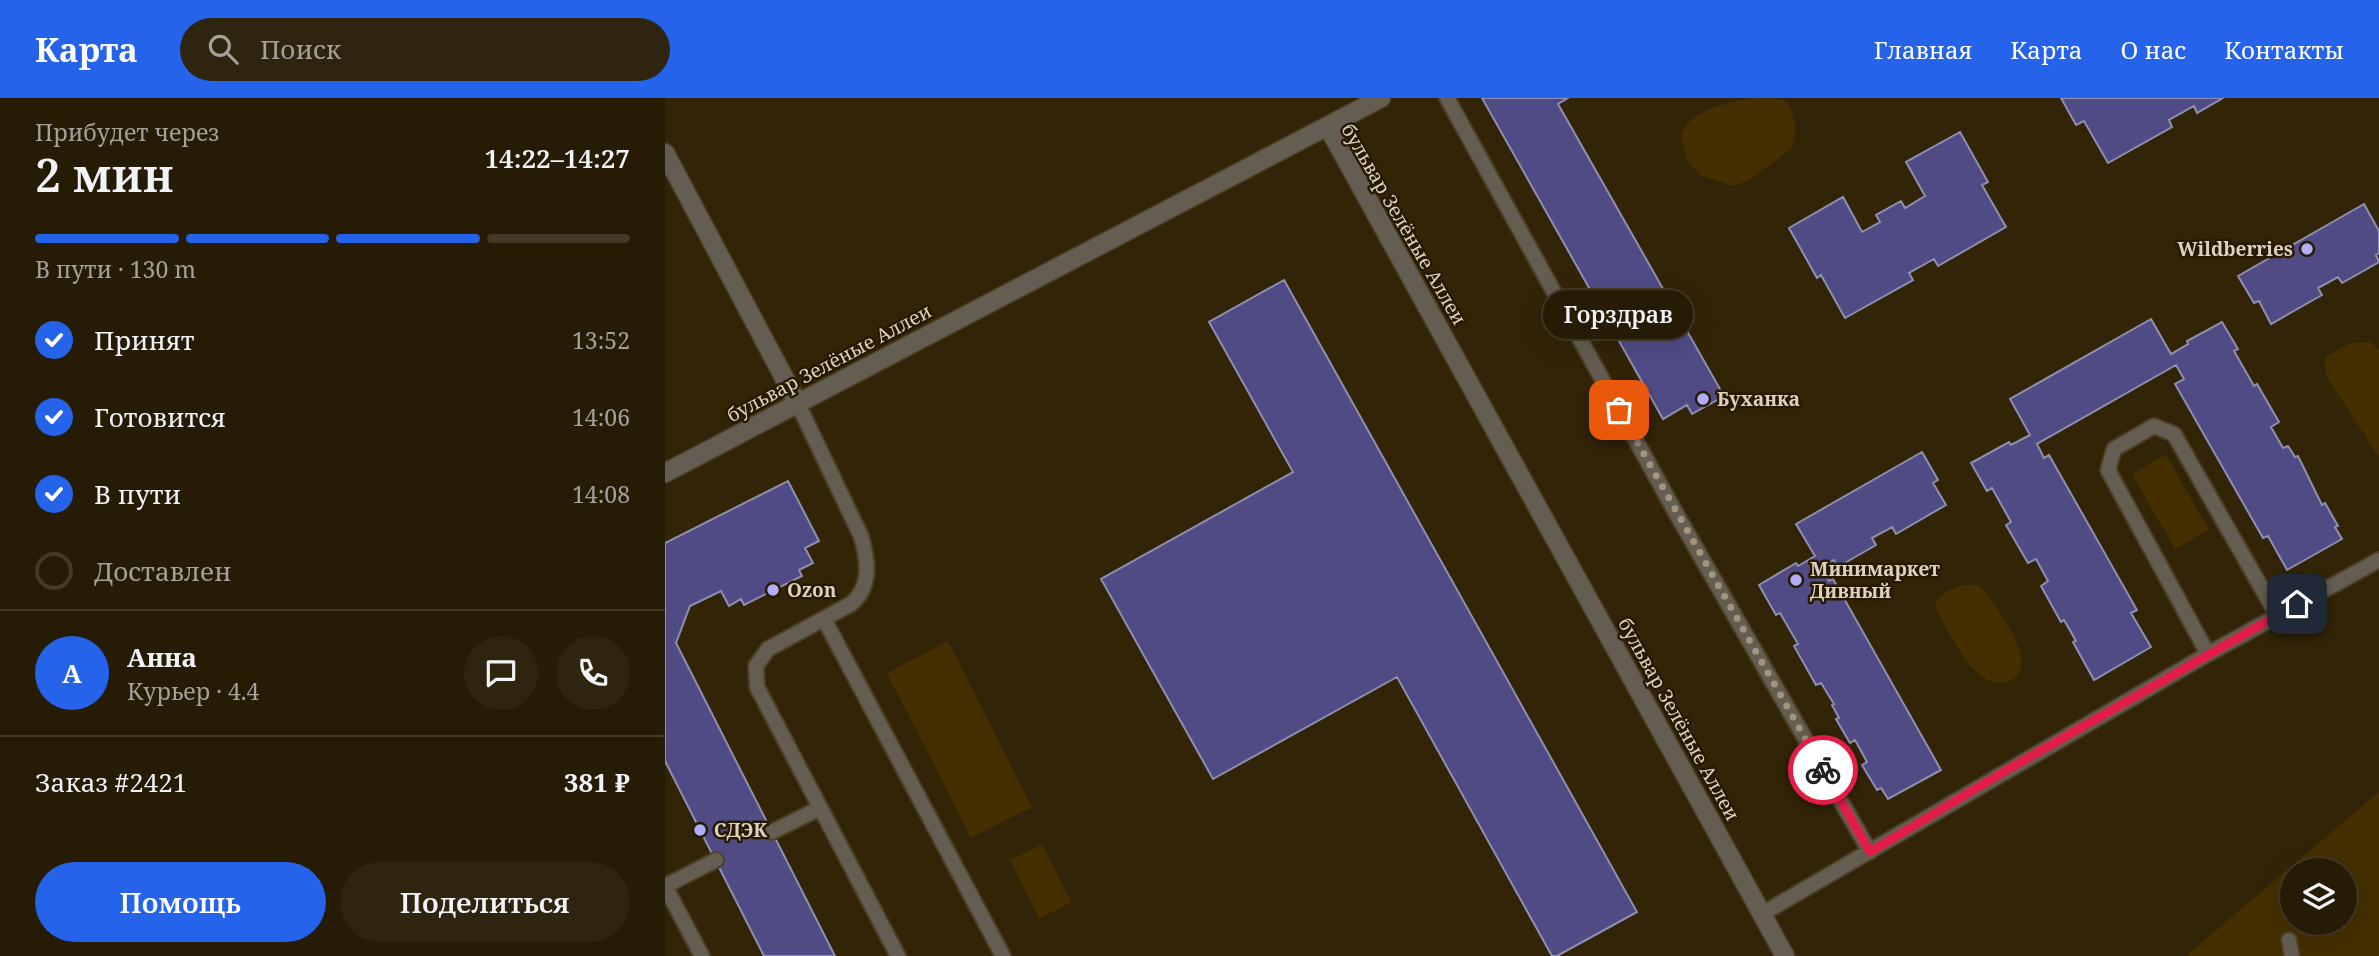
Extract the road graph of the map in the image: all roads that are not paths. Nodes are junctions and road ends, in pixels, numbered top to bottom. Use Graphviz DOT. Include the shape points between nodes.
graph roads {
  1 [pos="1381,98"];
  2 [pos="1447,98"];
  3 [pos="1328,127"];
  4 [pos="665,153"];
  5 [pos="797,402"];
  6 [pos="665,473"];
  7 [pos="2379,560"];
  8 [pos="2277,615"];
  9 [pos="824,619"];
  10 [pos="2208,654"];
  11 [pos="820,808"];
  12 [pos="772,832"];
  13 [pos="1870,852"];
  14 [pos="716,860"];
  15 [pos="665,886"];
  16 [pos="1762,914"];
  17 [pos="2289,940"];
  18 [pos="702,956"];
  19 [pos="898,956"];
  20 [pos="1003,956"];
  21 [pos="1785,956"];
  22 [pos="2292,956"];
  1 -- 3 [label="street"];
  2 -- 13 [label="lane"];
  3 -- 5 [label="street, бульвар Зелёные Аллеи"];
  3 -- 16 [label="street, бульвар Зелёные Аллеи"];
  4 -- 5 [label="street"];
  5 -- 6 [label="street, бульвар Зелёные Аллеи"];
  5 -- 9 [label="lane" via="865,549 862,595"];
  7 -- 8 [label="lane"];
  8 -- 10 [label="lane"];
  8 -- 10 [label="lane" via="2174,434 2154,426 2114,449 2108,470"];
  9 -- 11 [label="lane" via="768,649 756,666 757,687"];
  9 -- 20 [label="lane"];
  10 -- 13 [label="lane"];
  11 -- 12 [label="lane"];
  11 -- 19 [label="lane"];
  13 -- 16 [label="lane"];
  14 -- 15 [label="lane"];
  15 -- 18 [label="lane"];
  16 -- 21 [label="street, бульвар Зелёные Аллеи"];
  17 -- 22 [label="lane"];
}
